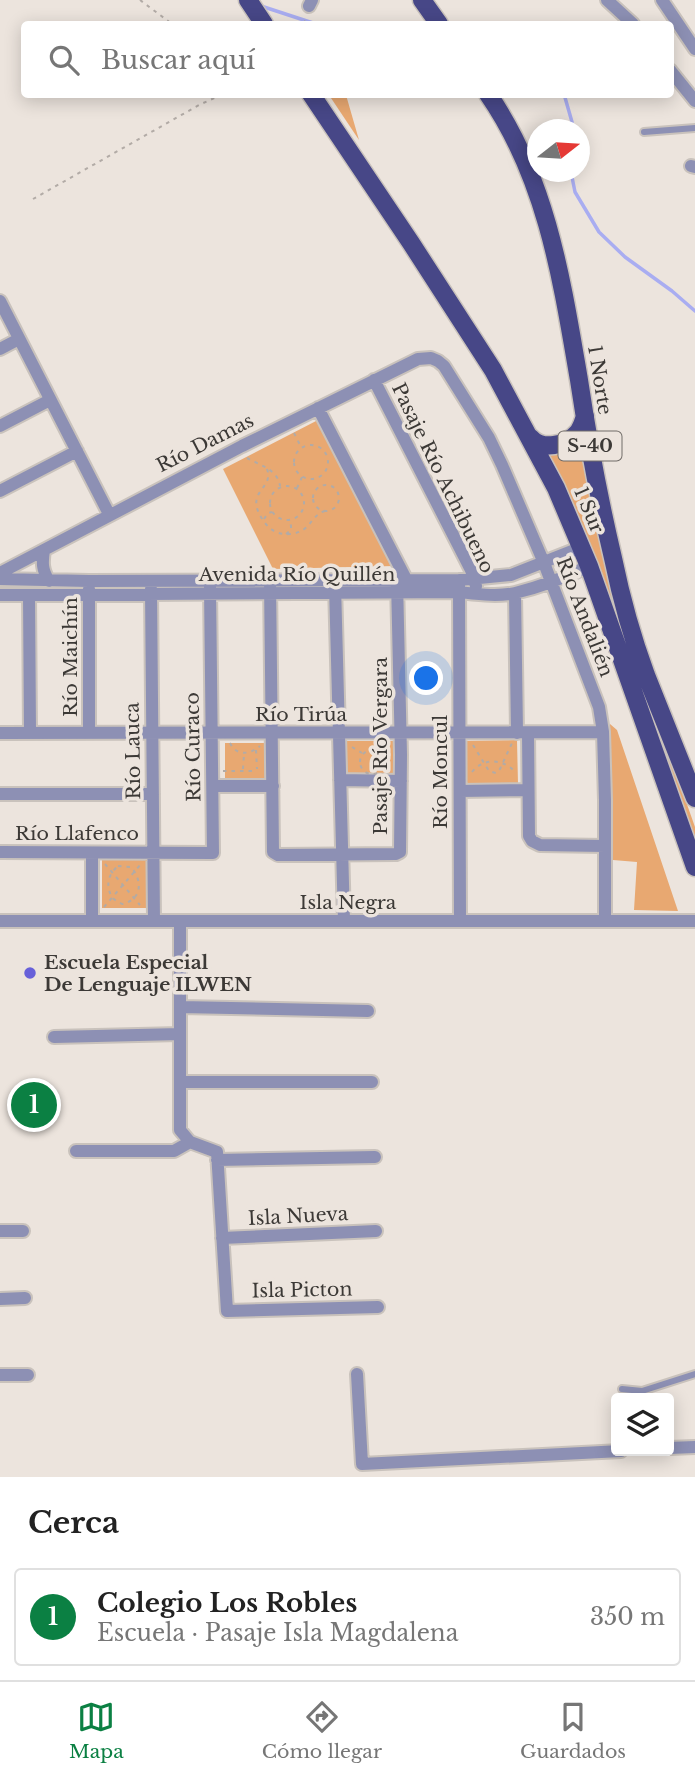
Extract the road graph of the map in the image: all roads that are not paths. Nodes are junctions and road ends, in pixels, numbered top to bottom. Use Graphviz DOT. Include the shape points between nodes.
graph roads {
  1 [pos="248,0"];
  2 [pos="423,0"];
  3 [pos="607,0"];
  4 [pos="662,0"];
  5 [pos="262,21"];
  6 [pos="437,21"];
  7 [pos="630,21"];
  8 [pos="695,48"];
  9 [pos="674,75"];
  10 [pos="314,98"];
  11 [pos="490,98"];
  12 [pos="695,101"];
  13 [pos="695,128"];
  14 [pos="644,132"];
  15 [pos="0,301"];
  16 [pos="19,339"];
  17 [pos="0,349"];
  18 [pos="431,358"];
  19 [pos="374,380"];
  20 [pos="50,400"];
  21 [pos="318,408"];
  22 [pos="584,416"];
  23 [pos="0,426"];
  24 [pos="530,437"];
  25 [pos="76,451"];
  26 [pos="0,491"];
  27 [pos="109,514"];
  28 [pos="582,547"];
  29 [pos="44,550"];
  30 [pos="544,563"];
  31 [pos="589,566"];
  32 [pos="0,573"];
  33 [pos="0,579"];
  34 [pos="475,579"];
  35 [pos="49,580"];
  36 [pos="551,581"];
  37 [pos="459,586"];
  38 [pos="150,587"];
  39 [pos="210,587"];
  40 [pos="270,587"];
  41 [pos="335,587"];
  42 [pos="403,587"];
  43 [pos="89,588"];
  44 [pos="515,593"];
  45 [pos="477,594"];
  46 [pos="0,595"];
  47 [pos="29,595"];
  48 [pos="603,732"];
  49 [pos="0,733"];
  50 [pos="30,733"];
  51 [pos="89,733"];
  52 [pos="152,733"];
  53 [pos="212,733"];
  54 [pos="269,733"];
  55 [pos="339,733"];
  56 [pos="400,733"];
  57 [pos="463,733"];
  58 [pos="522,733"];
  59 [pos="340,780"];
  60 [pos="401,781"];
  61 [pos="213,786"];
  62 [pos="273,786"];
  63 [pos="528,790"];
  64 [pos="460,791"];
  65 [pos="0,794"];
  66 [pos="153,794"];
  67 [pos="695,798"];
  68 [pos="605,846"];
  69 [pos="0,852"];
  70 [pos="94,853"];
  71 [pos="152,853"];
  72 [pos="342,855"];
  73 [pos="695,867"];
  74 [pos="0,921"];
  75 [pos="92,921"];
  76 [pos="154,921"];
  77 [pos="180,921"];
  78 [pos="344,921"];
  79 [pos="460,921"];
  80 [pos="605,921"];
  81 [pos="695,921"];
  82 [pos="180,1007"];
  83 [pos="368,1011"];
  84 [pos="180,1034"];
  85 [pos="54,1037"];
  86 [pos="180,1082"];
  87 [pos="372,1083"];
  88 [pos="190,1142"];
  89 [pos="76,1151"];
  90 [pos="374,1157"];
  91 [pos="217,1160"];
  92 [pos="0,1231"];
  93 [pos="23,1231"];
  94 [pos="376,1231"];
  95 [pos="222,1238"];
  96 [pos="25,1298"];
  97 [pos="0,1299"];
  98 [pos="377,1307"];
  99 [pos="357,1374"];
  100 [pos="695,1374"];
  101 [pos="0,1375"];
  102 [pos="28,1375"];
  103 [pos="622,1389"];
  104 [pos="695,1447"];
  105 [pos="674,1448"];
  106 [pos="611,1452"];
  107 [pos="362,1470"];
  1 -- 5 [label="main road"];
  2 -- 6 [label="main road"];
  3 -- 7 [label="street"];
  4 -- 8 [label="street"];
  9 -- 12 [label="street"];
  10 -- 24 [label="main road, 1 Sur / S-40" via="493,370"];
  11 -- 22 [label="main road, 1 Norte / S-40" via="520,151 548,223"];
  13 -- 14 [label="lane"];
  15 -- 16 [label="street"];
  16 -- 17 [label="street"];
  16 -- 20 [label="street"];
  18 -- 19 [label="street, Río Damas" via="418,359"];
  18 -- 30 [label="street, Río Andalién" via="444,366 489,438"];
  19 -- 21 [label="street, Río Damas"];
  19 -- 34 [label="street, Pasaje Río Achibueno"];
  20 -- 23 [label="street"];
  20 -- 25 [label="street"];
  21 -- 27 [label="street, Río Damas"];
  21 -- 42 [label="street"];
  22 -- 24 [label="main road" via="578,432 568,441 554,445"];
  22 -- 67 [label="main road, 1 Norte / S-40" via="613,560 636,643"];
  24 -- 28 [label="main road, 1 Sur / S-40"];
  25 -- 26 [label="street"];
  25 -- 27 [label="street"];
  27 -- 29 [label="street, Río Damas"];
  28 -- 30 [label="street, Avenida Río Quillén"];
  28 -- 31 [label="main road, 1 Sur / S-40"];
  29 -- 32 [label="street, Río Damas"];
  29 -- 35 [label="street" via="42,564"];
  30 -- 34 [label="street, Avenida Río Quillén" via="511,575"];
  30 -- 36 [label="street, Río Andalién"];
  31 -- 36 [label="street, Avenida Río Quillén"];
  31 -- 73 [label="main road, 1 Sur / S-40"];
  33 -- 35 [label="street, Avenida Río Quillén"];
  34 -- 37 [label="street, Avenida Río Quillén"];
  34 -- 45 [label="street, Pasaje Río Achibueno"];
  35 -- 43 [label="street, Avenida Río Quillén"];
  36 -- 44 [label="street, Avenida Río Quillén"];
  36 -- 48 [label="street, Río Andalién" via="599,707"];
  37 -- 42 [label="street, Avenida Río Quillén"];
  37 -- 45 [label="street, Avenida Río Quillén"];
  37 -- 57 [label="street, Río Moncul"];
  38 -- 39 [label="street, Avenida Río Quillén"];
  38 -- 43 [label="street, Avenida Río Quillén"];
  38 -- 52 [label="street, Río Lauca"];
  39 -- 40 [label="street, Avenida Río Quillén"];
  39 -- 53 [label="street, Río Curaco"];
  40 -- 41 [label="street, Avenida Río Quillén"];
  40 -- 54 [label="street"];
  41 -- 42 [label="street, Avenida Río Quillén"];
  41 -- 55 [label="street"];
  42 -- 56 [label="street, Pasaje Río Vergara"];
  43 -- 47 [label="street, Avenida Río Quillén"];
  43 -- 51 [label="street, Río Maichín"];
  44 -- 45 [label="street, Avenida Río Quillén"];
  44 -- 58 [label="street"];
  46 -- 47 [label="street, Avenida Río Quillén"];
  47 -- 50 [label="street"];
  48 -- 58 [label="street, Río Tirúa"];
  48 -- 68 [label="street, Río Andalién"];
  49 -- 50 [label="street, Río Tirúa"];
  50 -- 51 [label="street, Río Tirúa"];
  51 -- 52 [label="street, Río Tirúa"];
  52 -- 53 [label="street, Río Tirúa"];
  52 -- 66 [label="street, Río Lauca"];
  53 -- 54 [label="street, Río Tirúa"];
  53 -- 61 [label="street, Río Curaco"];
  54 -- 55 [label="street, Río Tirúa"];
  54 -- 62 [label="street"];
  55 -- 56 [label="street, Río Tirúa"];
  55 -- 59 [label="street"];
  56 -- 57 [label="street, Río Tirúa"];
  56 -- 60 [label="street, Pasaje Río Vergara"];
  57 -- 58 [label="street, Río Tirúa"];
  57 -- 64 [label="street, Río Moncul"];
  58 -- 63 [label="street"];
  59 -- 60 [label="street"];
  59 -- 72 [label="street"];
  60 -- 72 [label="street, Pasaje Río Vergara" via="400,852"];
  61 -- 62 [label="street"];
  61 -- 71 [label="street, Río Curaco" via="213,853"];
  62 -- 72 [label="street" via="273,852"];
  63 -- 64 [label="street"];
  63 -- 68 [label="street" via="532,841"];
  64 -- 79 [label="street, Río Moncul"];
  65 -- 66 [label="street"];
  66 -- 71 [label="street, Río Lauca"];
  68 -- 80 [label="street, Río Andalién"];
  69 -- 70 [label="street, Río Llafenco"];
  70 -- 71 [label="street, Río Llafenco"];
  70 -- 75 [label="street"];
  71 -- 76 [label="street, Río Lauca"];
  72 -- 78 [label="street"];
  74 -- 75 [label="street, Isla Negra"];
  75 -- 76 [label="street, Isla Negra"];
  76 -- 77 [label="street, Isla Negra"];
  77 -- 78 [label="street, Isla Negra"];
  77 -- 82 [label="street"];
  78 -- 79 [label="street, Isla Negra"];
  79 -- 80 [label="street, Isla Negra"];
  80 -- 81 [label="street, Isla Negra"];
  82 -- 83 [label="street"];
  82 -- 84 [label="street"];
  84 -- 85 [label="street"];
  84 -- 86 [label="street"];
  86 -- 87 [label="street"];
  86 -- 88 [label="street" via="180,1130"];
  88 -- 89 [label="street" via="174,1151"];
  88 -- 91 [label="street" via="213,1149"];
  90 -- 91 [label="street"];
  91 -- 95 [label="street"];
  92 -- 93 [label="street"];
  94 -- 95 [label="street, Isla Nueva"];
  95 -- 98 [label="street, Isla Picton" via="226,1311"];
  96 -- 97 [label="street"];
  99 -- 107 [label="street"];
  100 -- 103 [label="lane" via="642,1391"];
  101 -- 102 [label="street"];
  104 -- 105 [label="street"];
  106 -- 107 [label="street"];
}
